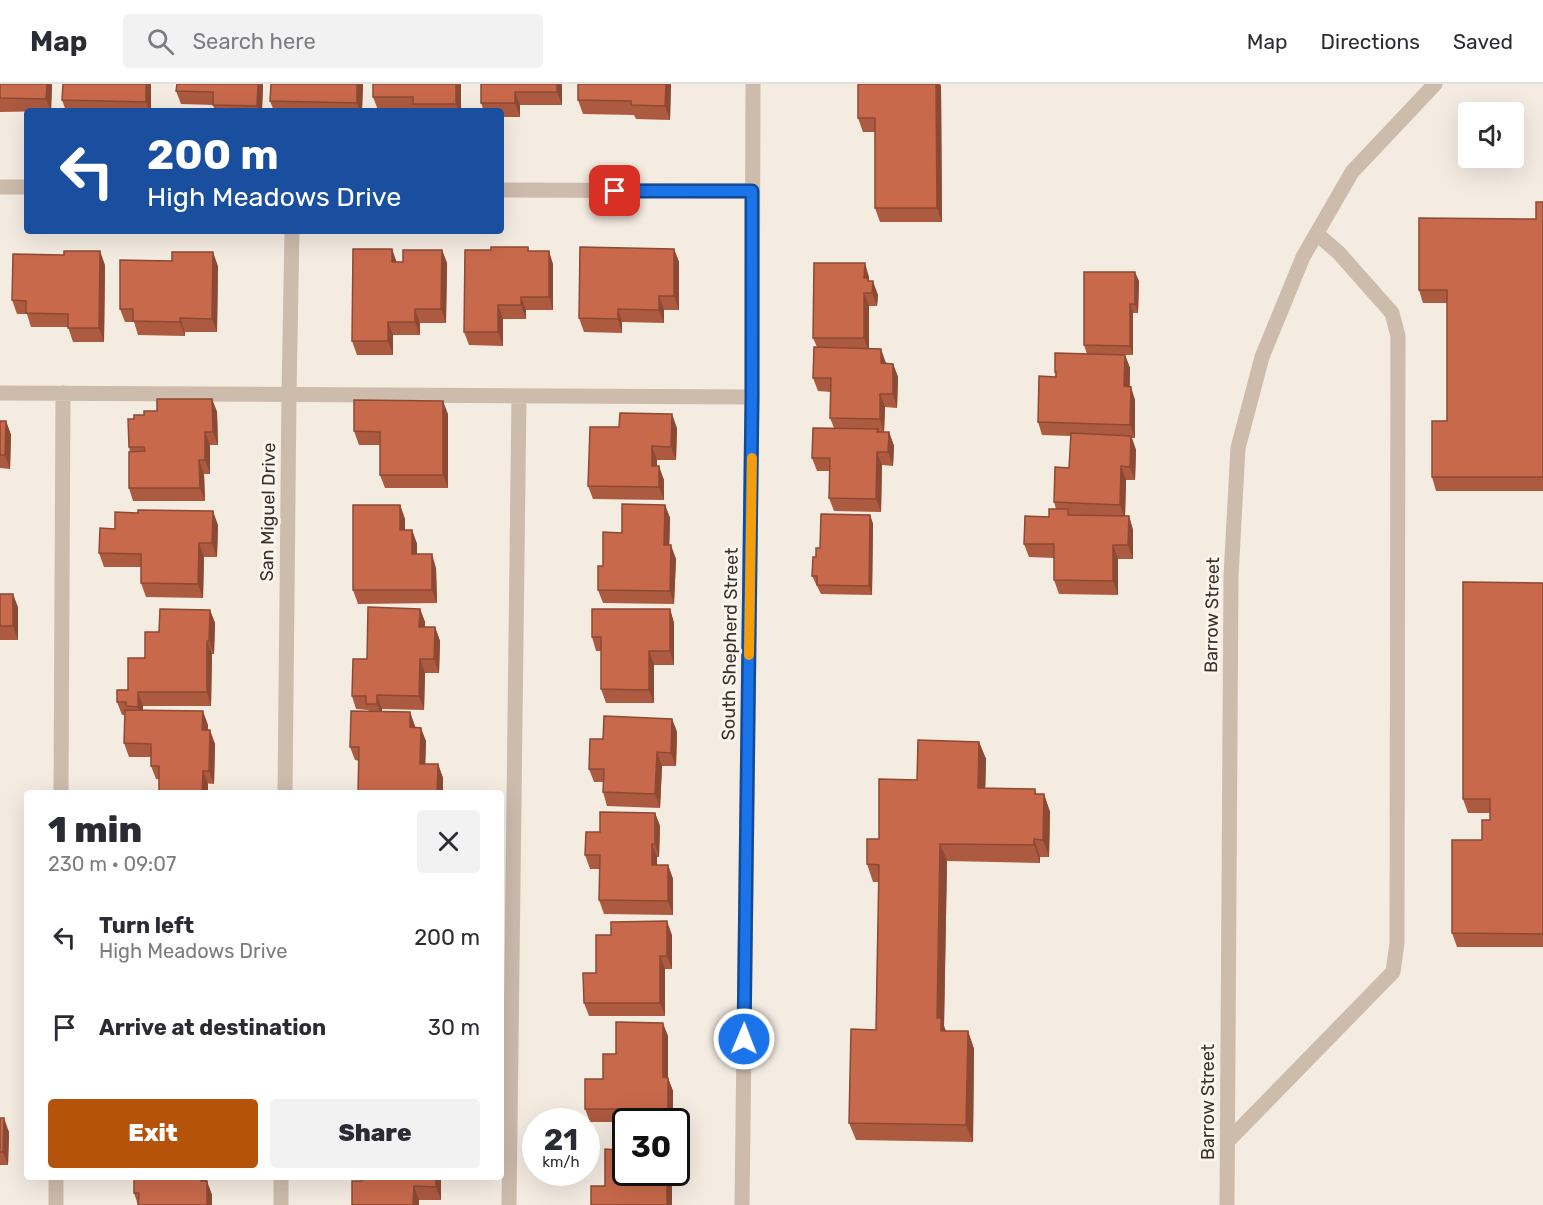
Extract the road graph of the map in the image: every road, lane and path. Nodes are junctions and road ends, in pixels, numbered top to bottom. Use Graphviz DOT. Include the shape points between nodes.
graph roads {
  1 [pos="753,84"];
  2 [pos="1435,84"];
  3 [pos="0,187"];
  4 [pos="24,187"];
  5 [pos="504,190"];
  6 [pos="752,191"];
  7 [pos="292,234"];
  8 [pos="1317,234"];
  9 [pos="0,393"];
  10 [pos="63,393"];
  11 [pos="289,394"];
  12 [pos="519,396"];
  13 [pos="752,397"];
  14 [pos="61,790"];
  15 [pos="285,790"];
  16 [pos="1228,1141"];
  17 [pos="56,1180"];
  18 [pos="281,1180"];
  19 [pos="56,1205"];
  20 [pos="281,1205"];
  21 [pos="509,1205"];
  22 [pos="742,1205"];
  23 [pos="1227,1205"];
  1 -- 6 [label="street, South Shepherd Street"];
  2 -- 8 [label="street, Barrow Street" via="1352,172"];
  3 -- 4 [label="street"];
  5 -- 6 [label="street"];
  6 -- 13 [label="street, South Shepherd Street"];
  7 -- 11 [label="street, San Miguel Drive"];
  8 -- 16 [label="street, Barrow Street" via="1303,257 1262,357 1238,448 1231,576"];
  8 -- 16 [label="street" via="1392,313 1398,336 1397,943 1393,972"];
  9 -- 10 [label="street"];
  10 -- 11 [label="street"];
  10 -- 14 [label="street"];
  11 -- 12 [label="street"];
  11 -- 15 [label="street, San Miguel Drive"];
  12 -- 13 [label="street"];
  12 -- 21 [label="street"];
  13 -- 22 [label="street, South Shepherd Street"];
  16 -- 23 [label="street, Barrow Street"];
  17 -- 19 [label="street"];
  18 -- 20 [label="street"];
}
